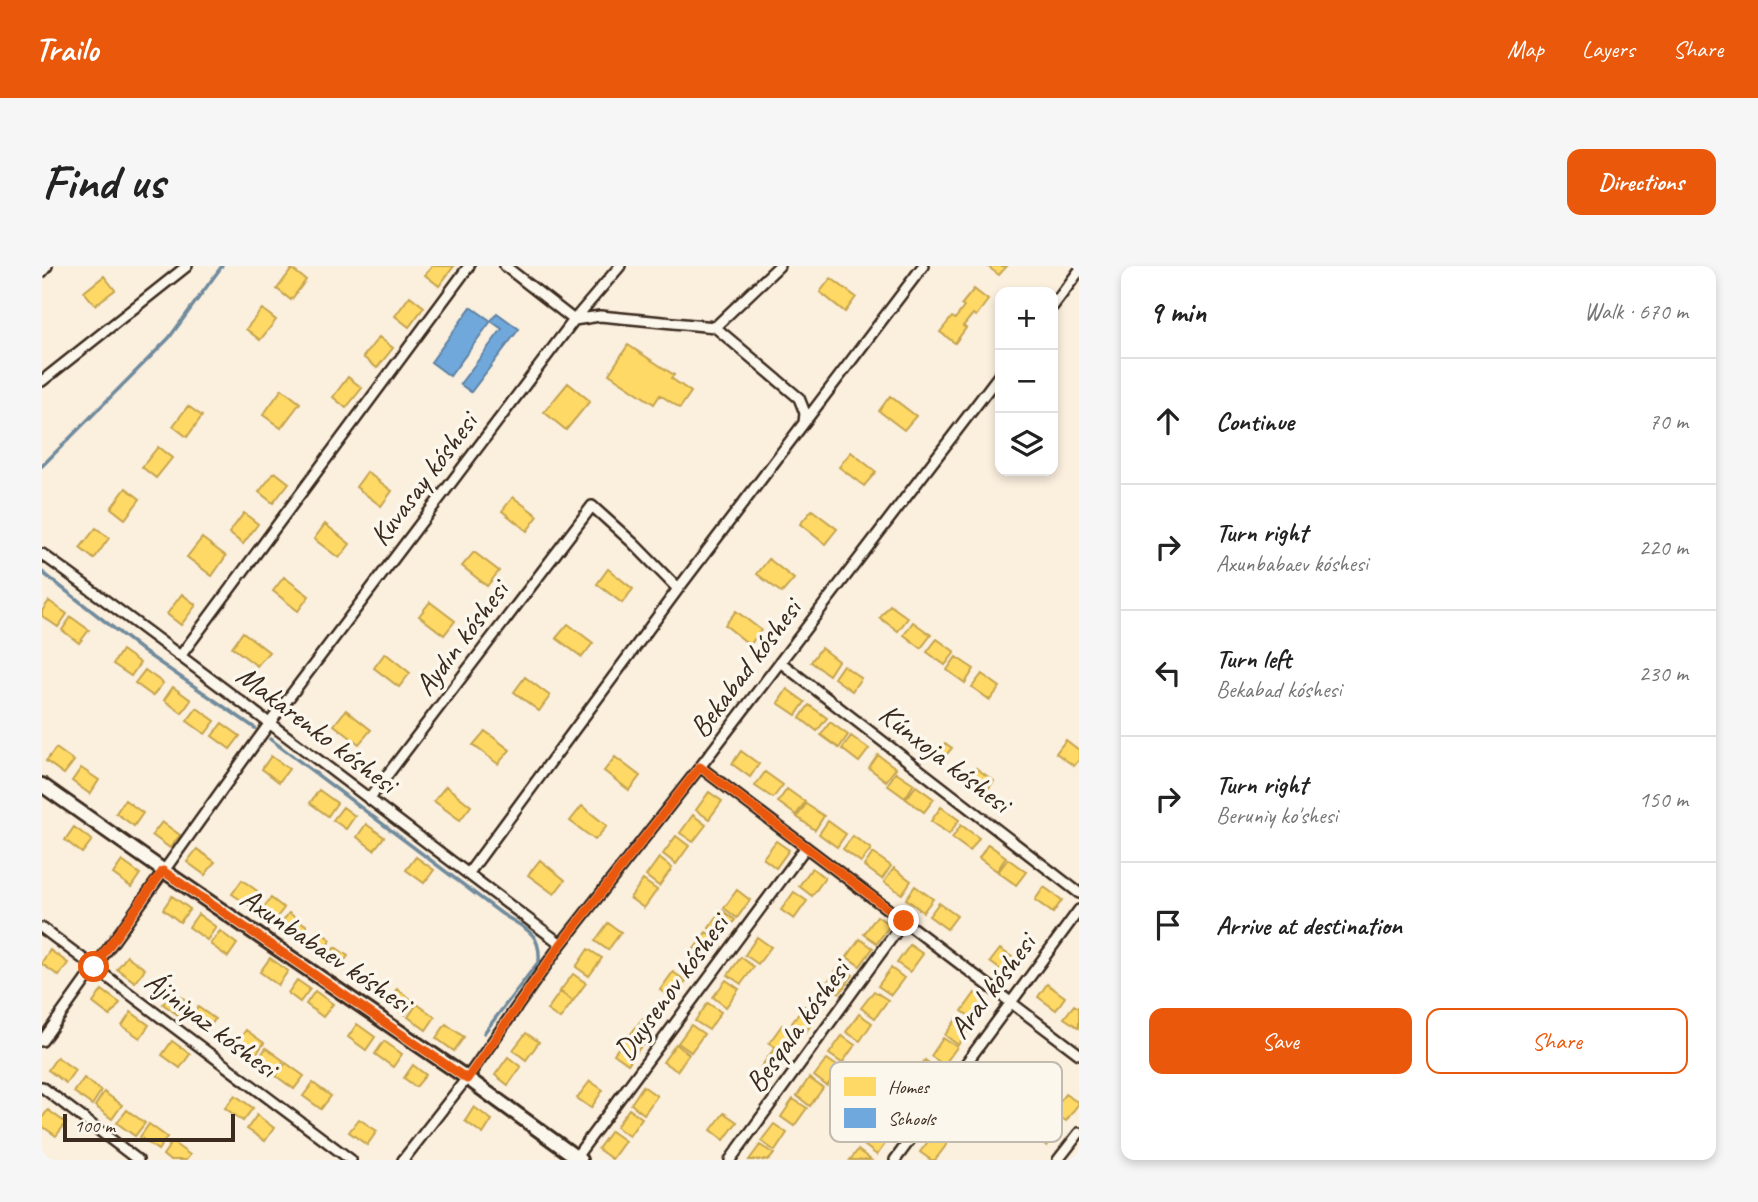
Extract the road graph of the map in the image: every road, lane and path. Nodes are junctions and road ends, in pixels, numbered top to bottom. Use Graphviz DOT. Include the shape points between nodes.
graph roads {
  1 [pos="47,266"];
  2 [pos="187,266"];
  3 [pos="469,266"];
  4 [pos="505,266"];
  5 [pos="620,266"];
  6 [pos="779,266"];
  7 [pos="923,266"];
  8 [pos="1079,271"];
  9 [pos="42,272"];
  10 [pos="1058,299"];
  11 [pos="574,320"];
  12 [pos="715,327"];
  13 [pos="42,381"];
  14 [pos="995,381"];
  15 [pos="804,423"];
  16 [pos="42,554"];
  17 [pos="678,589"];
  18 [pos="181,655"];
  19 [pos="780,662"];
  20 [pos="269,724"];
  21 [pos="700,767"];
  22 [pos="42,785"];
  23 [pos="369,799"];
  24 [pos="806,847"];
  25 [pos="163,871"];
  26 [pos="468,874"];
  27 [pos="1079,893"];
  28 [pos="1079,910"];
  29 [pos="904,921"];
  30 [pos="42,928"];
  31 [pos="561,944"];
  32 [pos="94,967"];
  33 [pos="1010,1002"];
  34 [pos="42,1041"];
  35 [pos="1079,1054"];
  36 [pos="966,1062"];
  37 [pos="467,1079"];
  38 [pos="42,1087"];
  39 [pos="1079,1133"];
  40 [pos="908,1142"];
  41 [pos="578,1159"];
  42 [pos="138,1160"];
  43 [pos="351,1160"];
  44 [pos="403,1160"];
  45 [pos="730,1160"];
  46 [pos="895,1160"];
  47 [pos="1059,1160"];
  1 -- 9 [label="street"];
  2 -- 13 [label="street"];
  3 -- 18 [label="street"];
  4 -- 11 [label="street"];
  5 -- 11 [label="street, Kuvasay kóshesi"];
  6 -- 12 [label="street"];
  7 -- 15 [label="street"];
  8 -- 10 [label="street"];
  11 -- 12 [label="street" via="600,316"];
  11 -- 20 [label="street, Kuvasay kóshesi"];
  12 -- 15 [label="street" via="799,398"];
  14 -- 19 [label="street, Bekabad kóshesi"];
  15 -- 17 [label="street"];
  16 -- 18 [label="street, Makarenko kóshesi"];
  17 -- 23 [label="street, Aydın kóshesi" via="592,506"];
  17 -- 26 [label="street"];
  18 -- 20 [label="street, Makarenko kóshesi"];
  19 -- 21 [label="street, Bekabad kóshesi"];
  19 -- 27 [label="street, Kúnxoja kóshesi"];
  20 -- 23 [label="street, Makarenko kóshesi"];
  20 -- 25 [label="street, Kuvasay kóshesi"];
  21 -- 24 [label="street"];
  21 -- 31 [label="street, Bekabad kóshesi"];
  22 -- 25 [label="street, Axunbabaev kóshesi"];
  23 -- 26 [label="street, Makarenko kóshesi"];
  24 -- 29 [label="street"];
  24 -- 41 [label="street, Duysenov kóshesi"];
  25 -- 32 [label="street, Kuvasay kóshesi"];
  25 -- 37 [label="street, Axunbabaev kóshesi"];
  26 -- 31 [label="street, Makarenko kóshesi"];
  28 -- 33 [label="street, Aral kóshesi"];
  29 -- 33 [label="street"];
  29 -- 45 [label="street, Besqala kóshesi"];
  30 -- 32 [label="street, Ájiniyaz kóshesi"];
  31 -- 37 [label="street, Bekabad kóshesi"];
  32 -- 34 [label="street, Kuvasay kóshesi"];
  32 -- 43 [label="street, Ájiniyaz kóshesi"];
  33 -- 35 [label="street"];
  33 -- 36 [label="street, Aral kóshesi"];
  37 -- 41 [label="street, Axunbabaev kóshesi"];
  37 -- 44 [label="street, Bekabad kóshesi"];
  38 -- 42 [label="street"];
  39 -- 47 [label="street"];
  40 -- 46 [label="street, Aral kóshesi"];
}
